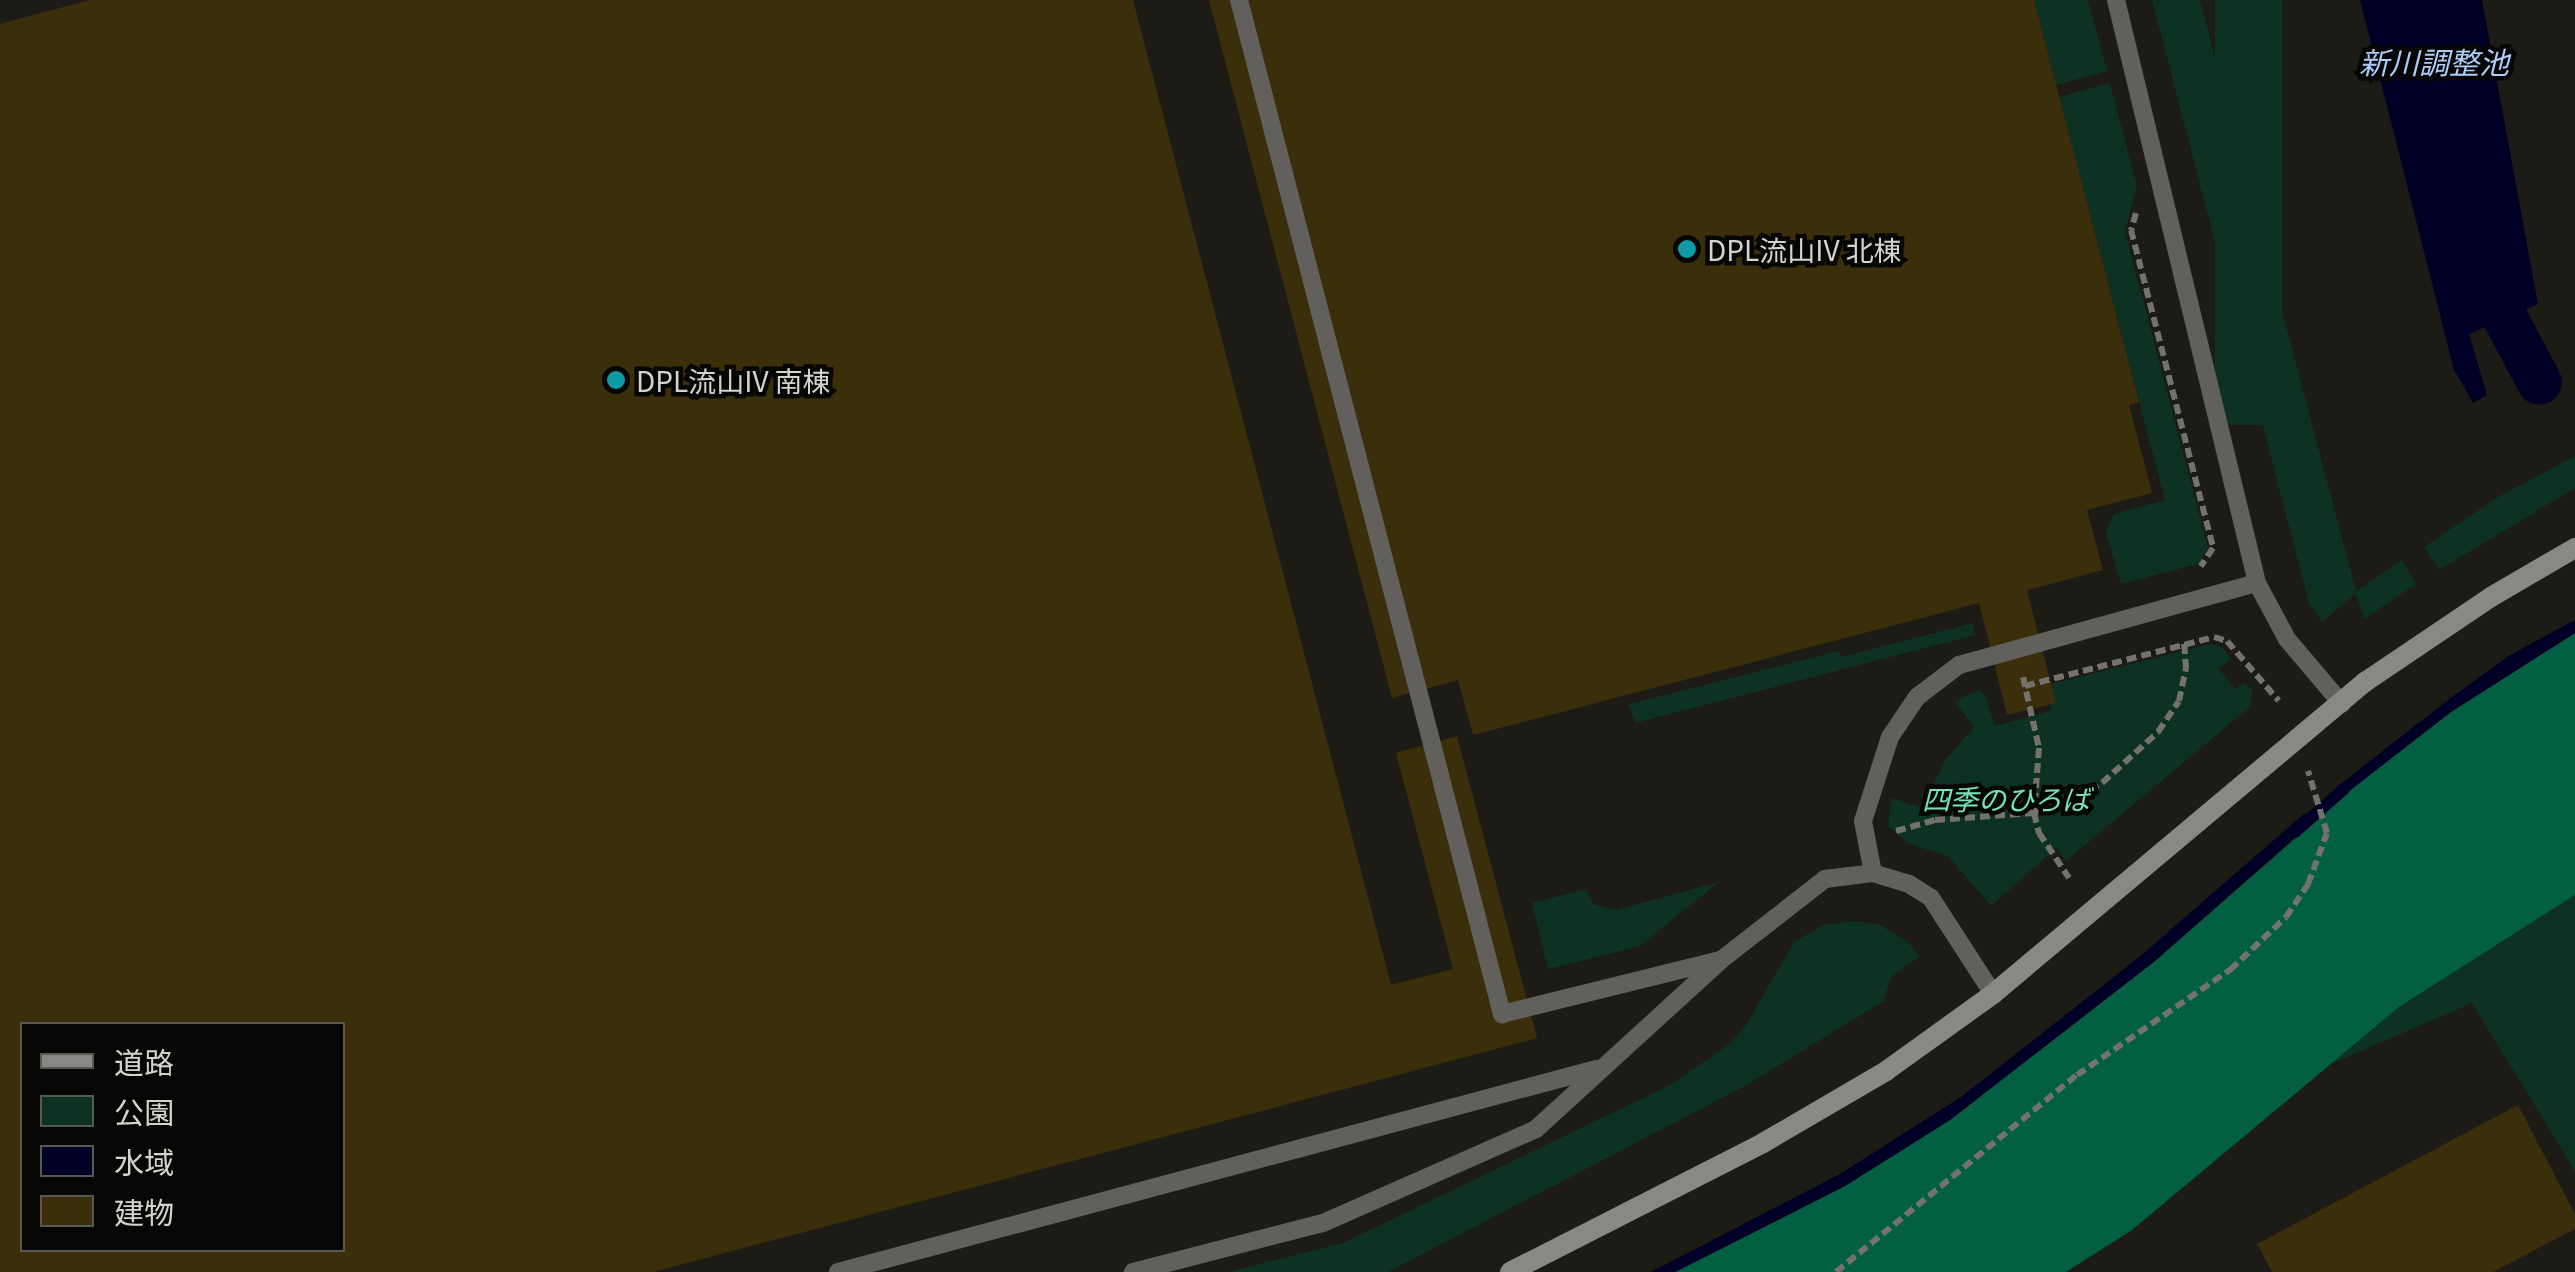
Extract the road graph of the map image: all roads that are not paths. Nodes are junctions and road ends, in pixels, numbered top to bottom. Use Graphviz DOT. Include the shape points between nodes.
graph roads {
  1 [pos="1238,0"];
  2 [pos="2116,0"];
  3 [pos="2575,548"];
  4 [pos="2257,583"];
  5 [pos="2342,704"];
  6 [pos="1873,873"];
  7 [pos="1722,960"];
  8 [pos="1992,994"];
  9 [pos="1602,1067"];
  10 [pos="838,1272"];
  11 [pos="1133,1272"];
  12 [pos="1510,1272"];
  1 -- 7 [label="lane" via="1502,1014"];
  2 -- 4 [label="lane"];
  3 -- 5 [label="street" via="2490,598"];
  4 -- 5 [label="lane" via="2287,639"];
  4 -- 6 [label="lane" via="1960,665 1917,697 1890,737 1863,821"];
  5 -- 8 [label="street"];
  6 -- 7 [label="lane" via="1825,878"];
  6 -- 8 [label="lane" via="1932,898"];
  7 -- 9 [label="lane"];
  8 -- 12 [label="street" via="1886,1071 1762,1143"];
  9 -- 10 [label="lane"];
  9 -- 11 [label="lane" via="1536,1129 1323,1223"];
}
